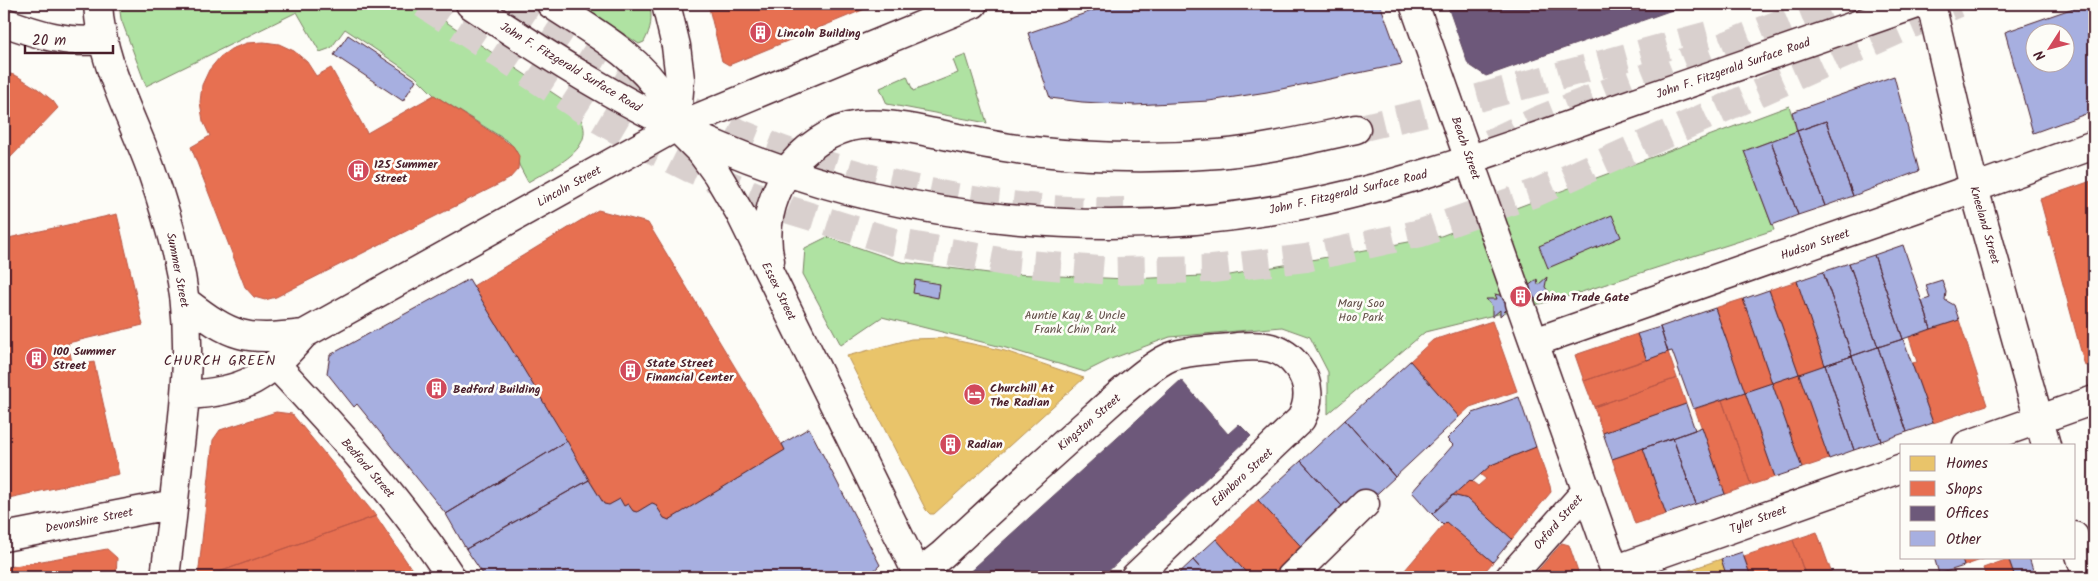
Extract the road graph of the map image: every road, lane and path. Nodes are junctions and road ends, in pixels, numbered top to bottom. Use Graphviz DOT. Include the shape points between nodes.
graph roads {
  1 [pos="98,4"];
  2 [pos="470,4"];
  3 [pos="551,4"];
  4 [pos="666,4"];
  5 [pos="973,4"];
  6 [pos="1414,4"];
  7 [pos="1916,4"];
  8 [pos="1931,4"];
  9 [pos="4,22"];
  10 [pos="103,40"];
  11 [pos="676,127"];
  12 [pos="1356,129"];
  13 [pos="2094,145"];
  14 [pos="1470,160"];
  15 [pos="786,173"];
  16 [pos="1974,188"];
  17 [pos="775,282"];
  18 [pos="185,301"];
  19 [pos="304,334"];
  20 [pos="1535,342"];
  21 [pos="1294,361"];
  22 [pos="276,365"];
  23 [pos="186,395"];
  24 [pos="2094,400"];
  25 [pos="2039,419"];
  26 [pos="1970,444"];
  27 [pos="2046,444"];
  28 [pos="1900,469"];
  29 [pos="1586,490"];
  30 [pos="174,504"];
  31 [pos="1365,504"];
  32 [pos="4,537"];
  33 [pos="2076,542"];
  34 [pos="1616,574"];
  35 [pos="917,576"];
  36 [pos="164,577"];
  37 [pos="451,577"];
  38 [pos="1135,577"];
  39 [pos="1291,577"];
  40 [pos="1510,577"];
  41 [pos="2087,577"];
  1 -- 10 [label="main road, Summer Street"];
  2 -- 11 [label="main road, John F. Fitzgerald Surface Road" via="588,80"];
  3 -- 11 [label="main road" via="641,68 666,100"];
  4 -- 11 [label="main road" via="680,79"];
  5 -- 11 [label="main road, Lincoln Street"];
  6 -- 14 [label="main road, Beach Street"];
  7 -- 14 [label="main road, John F. Fitzgerald Surface Road"];
  8 -- 16 [label="main road, Kneeland Street"];
  9 -- 10 [label="main road" via="44,36 88,42"];
  10 -- 18 [label="main road, Summer Street" via="169,225"];
  11 -- 15 [label="main road, John F. Fitzgerald Surface Road"];
  11 -- 17 [label="main road, Essex Street" via="717,174"];
  11 -- 19 [label="main road, Lincoln Street"];
  12 -- 15 [label="main road" via="1219,154 1149,158 1031,151 900,127 859,125 841,130 805,151"];
  13 -- 16 [label="main road, Hudson Street"];
  14 -- 15 [label="main road, John F. Fitzgerald Surface Road" via="1398,182 1297,206 1222,217 1131,223 1047,221 954,211 880,198"];
  14 -- 20 [label="main road, Beach Street"];
  15 -- 17 [label="main road" via="773,200 767,226 767,250"];
  16 -- 20 [label="main road, Hudson Street"];
  16 -- 25 [label="main road, Kneeland Street"];
  17 -- 35 [label="main road, Essex Street"];
  18 -- 19 [label="main road" via="234,334 253,338"];
  18 -- 23 [label="main road, Summer Street" via="188,347"];
  19 -- 22 [label="main road, Lincoln Street"];
  20 -- 29 [label="main road, Beach Street"];
  21 -- 35 [label="main road, Kingston Street" via="1273,347 1255,346 1178,354 1165,360 1115,398"];
  21 -- 38 [label="main road, Edinboro Street" via="1308,389 1301,420"];
  22 -- 23 [label="main road, Lincoln Street" via="255,381 233,390"];
  22 -- 37 [label="main road, Bedford Street" via="374,473 423,534"];
  23 -- 30 [label="main road, Summer Street"];
  24 -- 25 [label="main road"];
  25 -- 26 [label="main road"];
  25 -- 27 [label="main road, Kneeland Street"];
  28 -- 34 [label="main road, Tyler Street"];
  29 -- 34 [label="main road, Beach Street"];
  29 -- 40 [label="main road, Oxford Street"];
  30 -- 32 [label="main road, Devonshire Street"];
  30 -- 36 [label="main road, Summer Street"];
  31 -- 39 [label="main road"];
  33 -- 41 [label="main road"];
}
